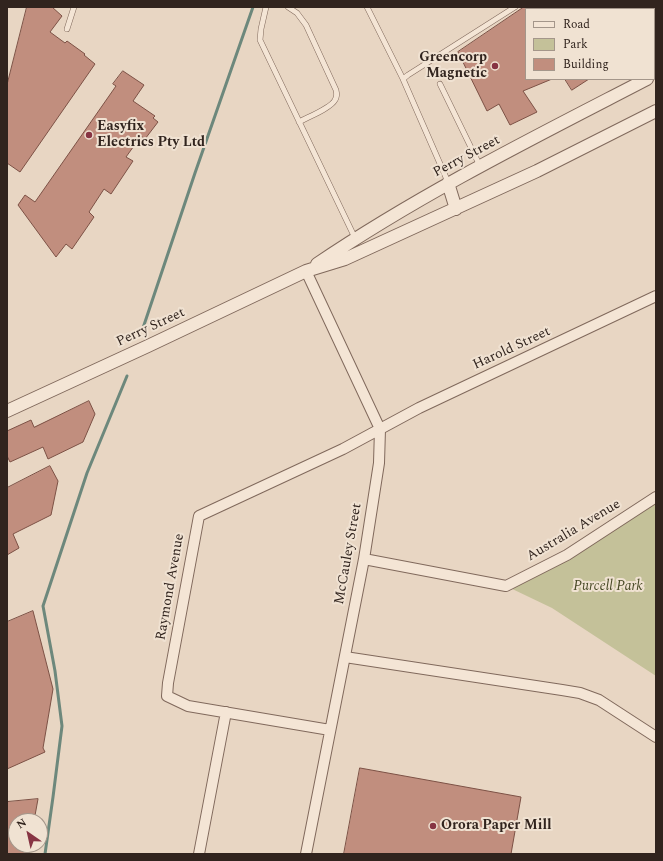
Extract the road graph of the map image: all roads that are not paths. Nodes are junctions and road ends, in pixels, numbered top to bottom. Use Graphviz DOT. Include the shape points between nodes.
graph roads {
  1 [pos="74,7"];
  2 [pos="266,7"];
  3 [pos="288,7"];
  4 [pos="367,7"];
  5 [pos="515,7"];
  6 [pos="67,28"];
  7 [pos="403,80"];
  8 [pos="645,80"];
  9 [pos="440,84"];
  10 [pos="656,112"];
  11 [pos="299,122"];
  12 [pos="480,166"];
  13 [pos="448,183"];
  14 [pos="456,208"];
  15 [pos="355,238"];
  16 [pos="306,271"];
  17 [pos="656,296"];
  18 [pos="7,411"];
  19 [pos="380,429"];
  20 [pos="656,497"];
  21 [pos="364,559"];
  22 [pos="345,657"];
  23 [pos="226,712"];
  24 [pos="330,730"];
  25 [pos="656,737"];
  26 [pos="200,854"];
  27 [pos="306,854"];
  1 -- 6 [label="lane"];
  2 -- 11 [label="lane" via="260,40"];
  3 -- 11 [label="lane" via="297,13 306,25 337,95 328,107"];
  4 -- 7 [label="lane"];
  5 -- 7 [label="lane"];
  7 -- 13 [label="lane"];
  8 -- 12 [label="street, Perry Street"];
  9 -- 12 [label="lane"];
  10 -- 14 [label="street, Perry Street"];
  11 -- 15 [label="lane"];
  12 -- 13 [label="street, Perry Street"];
  13 -- 14 [label="street"];
  13 -- 15 [label="street, Perry Street"];
  14 -- 16 [label="street, Perry Street" via="344,259"];
  15 -- 16 [label="street, Perry Street"];
  16 -- 18 [label="street, Perry Street"];
  16 -- 19 [label="street, McCauley Street"];
  17 -- 19 [label="street, Harold Street"];
  19 -- 21 [label="street, McCauley Street" via="379,463"];
  19 -- 23 [label="street, Raymond Avenue" via="199,516 167,696 188,706"];
  20 -- 21 [label="street, Australia Avenue" via="567,555 506,586"];
  21 -- 22 [label="street, McCauley Street"];
  22 -- 24 [label="street, McCauley Street"];
  22 -- 25 [label="street" via="580,693 599,700"];
  23 -- 24 [label="street, Raymond Avenue"];
  23 -- 26 [label="street"];
  24 -- 27 [label="street, McCauley Street"];
}
